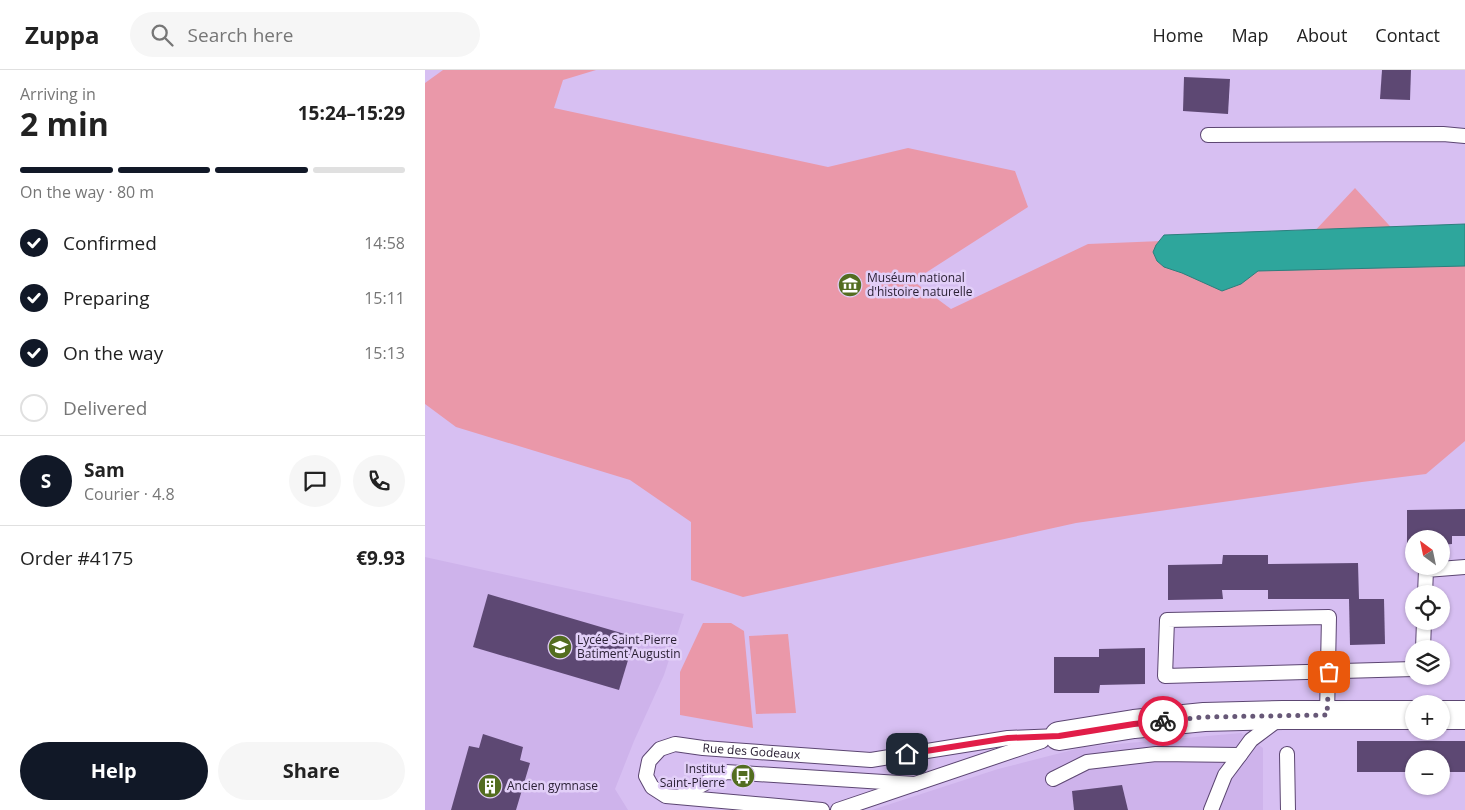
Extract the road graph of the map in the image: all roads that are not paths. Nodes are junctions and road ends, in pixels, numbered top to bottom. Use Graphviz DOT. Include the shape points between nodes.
graph roads {
  1 [pos="1208,135"];
  2 [pos="1465,136"];
  3 [pos="1465,566"];
  4 [pos="1425,585"];
  5 [pos="1405,669"];
  6 [pos="1329,672"];
  7 [pos="1283,715"];
  8 [pos="1327,715"];
  9 [pos="1405,715"];
  10 [pos="1450,715"];
  11 [pos="1465,715"];
  12 [pos="1059,736"];
  13 [pos="1240,754"];
  14 [pos="1287,754"];
  15 [pos="1053,779"];
  16 [pos="915,784"];
  17 [pos="678,797"];
  18 [pos="822,810"];
  19 [pos="838,810"];
  20 [pos="1211,810"];
  21 [pos="1288,810"];
  1 -- 2 [label="lane"];
  3 -- 4 [label="lane" via="1426,570"];
  5 -- 6 [label="lane"];
  6 -- 6 [label="lane" via="1329,617 1167,620 1165,676"];
  6 -- 8 [label="lane"];
  7 -- 8 [label="street, Rue des Godeaux"];
  7 -- 12 [label="street, Rue des Godeaux" via="1204,717"];
  7 -- 13 [label="lane" via="1251,740"];
  8 -- 9 [label="street, Rue des Godeaux"];
  10 -- 11 [label="street"];
  12 -- 16 [label="lane, Rue des Godeaux"];
  12 -- 17 [label="lane, Rue des Godeaux" via="1008,738 871,760 675,744 660,750 649,761 646,776 652,787 666,796"];
  13 -- 15 [label="lane" via="1156,754 1087,762"];
  13 -- 20 [label="lane" via="1225,775"];
  14 -- 21 [label="lane"];
  16 -- 17 [label="lane" via="726,772"];
  16 -- 19 [label="lane, Rue des Godeaux"];
  17 -- 18 [label="lane, Rue des Godeaux"];
}
